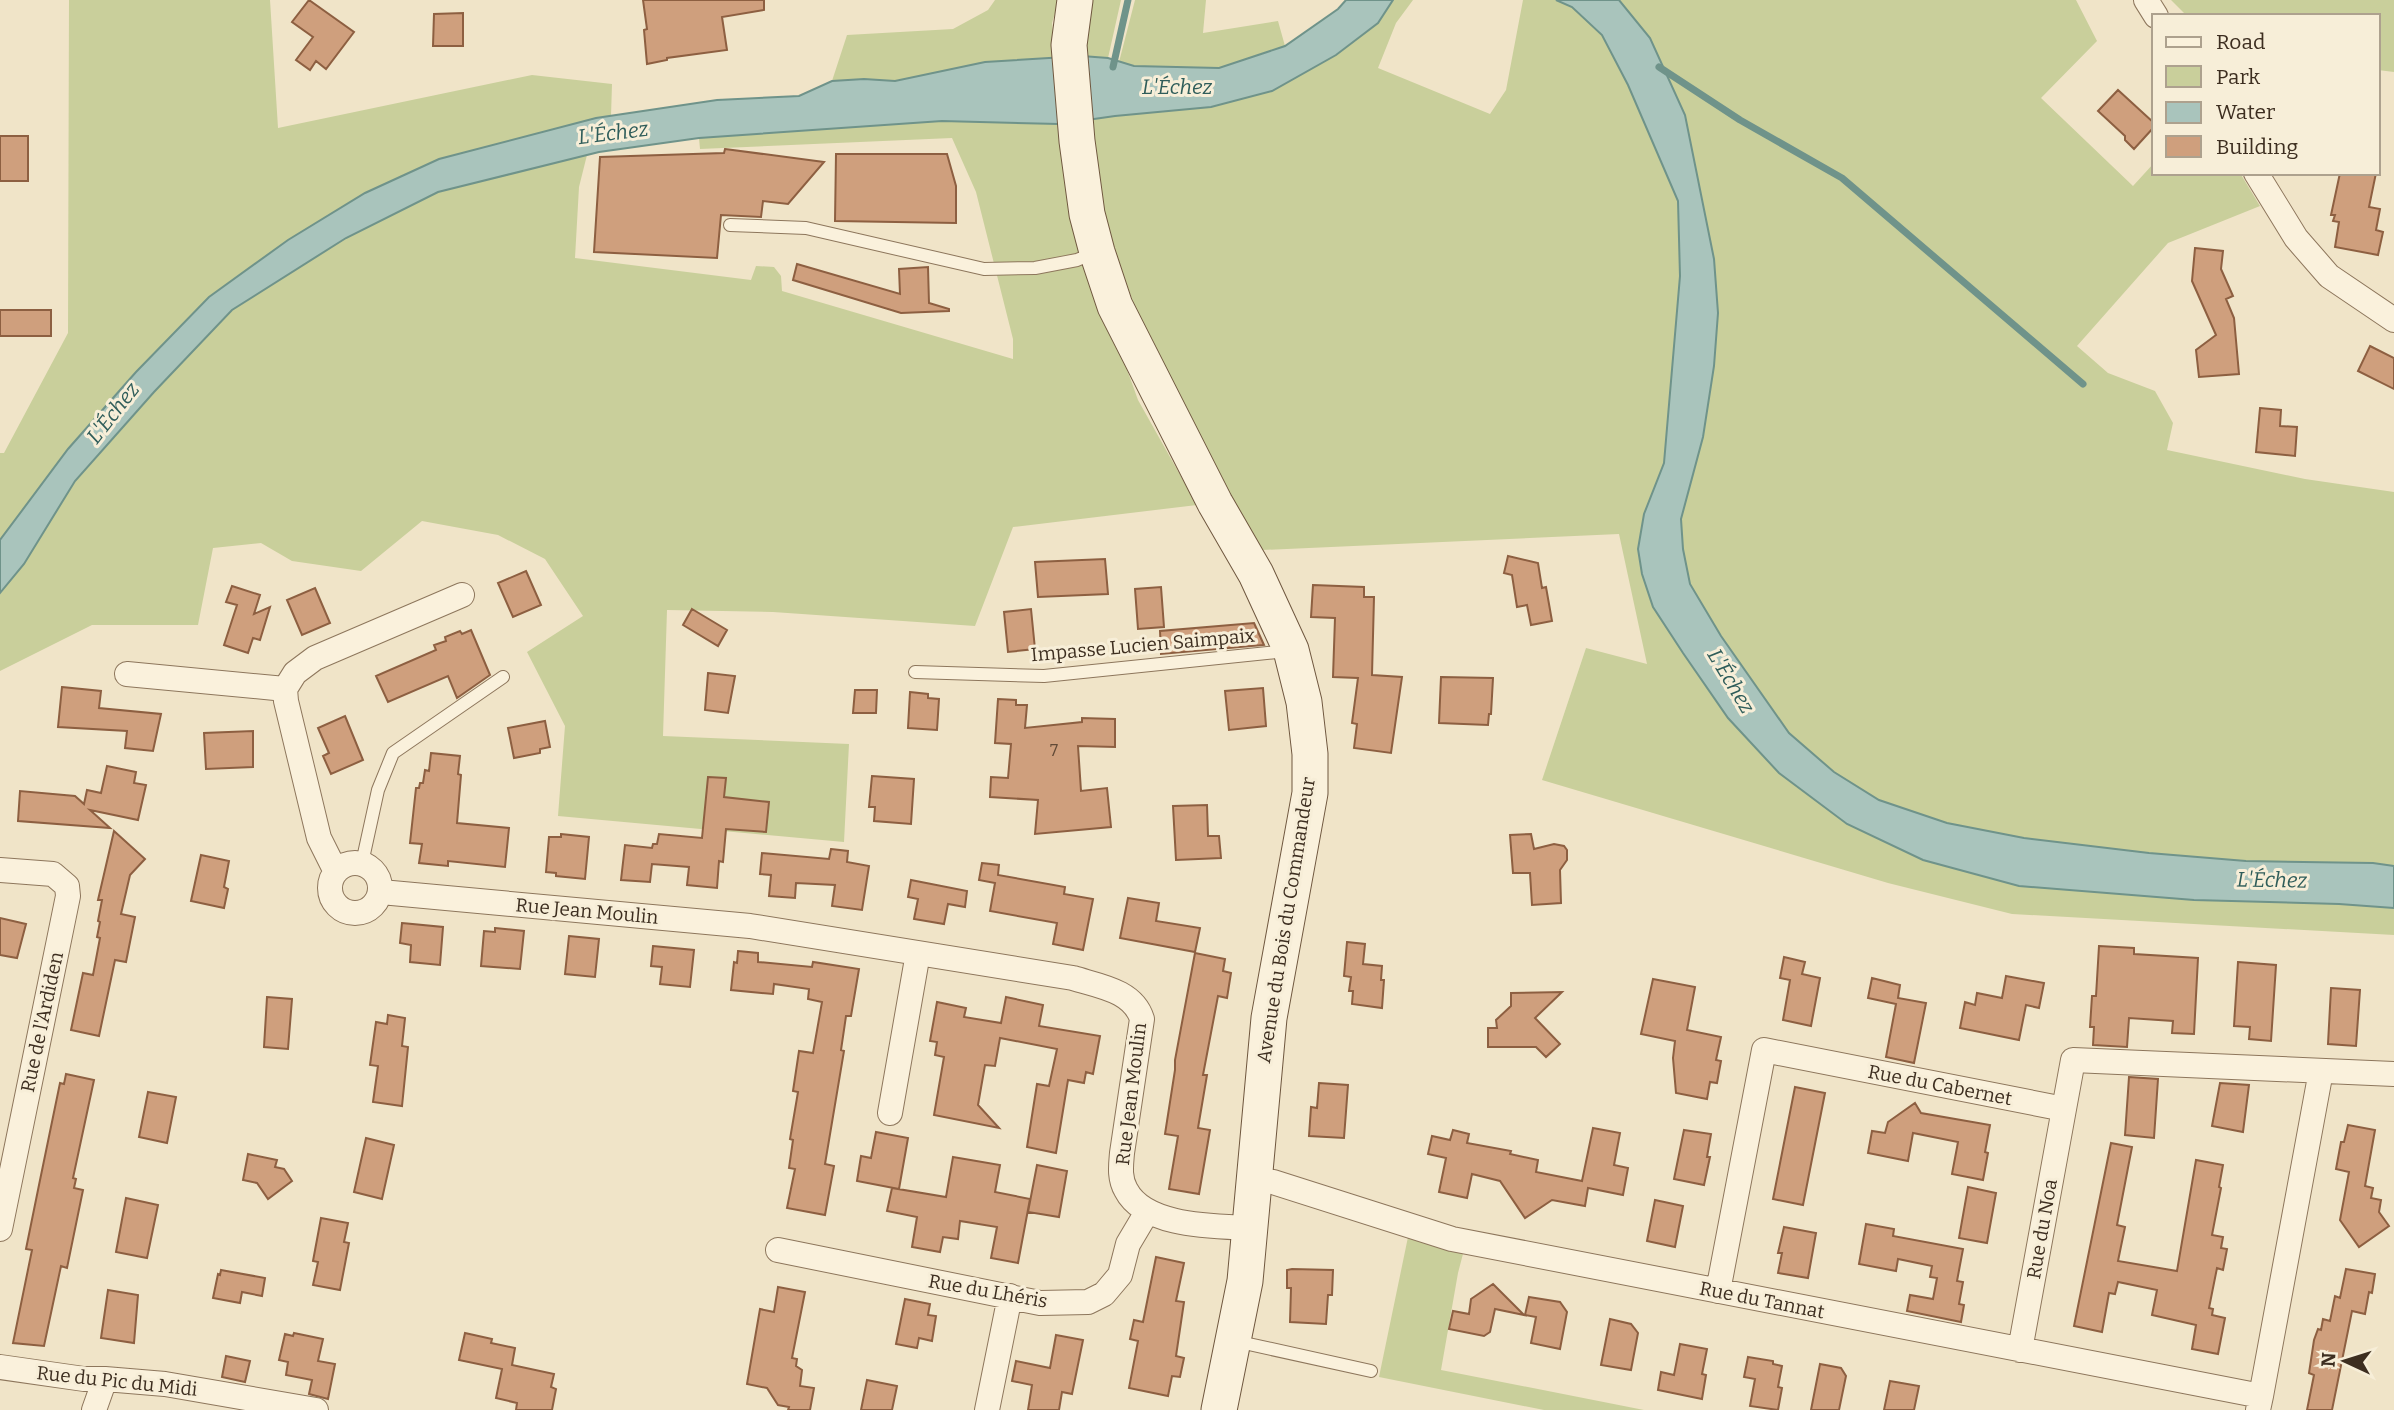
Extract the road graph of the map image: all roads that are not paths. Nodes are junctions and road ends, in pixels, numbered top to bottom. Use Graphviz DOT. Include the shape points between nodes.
graph roads {
  1 [pos="1075,0"];
  2 [pos="2257,175"];
  3 [pos="730,225"];
  4 [pos="1097,252"];
  5 [pos="2394,320"];
  6 [pos="462,595"];
  7 [pos="1291,650"];
  8 [pos="915,672"];
  9 [pos="127,674"];
  10 [pos="503,677"];
  11 [pos="285,689"];
  12 [pos="362,863"];
  13 [pos="0,870"];
  14 [pos="336,872"];
  15 [pos="381,892"];
  16 [pos="918,953"];
  17 [pos="2321,1070"];
  18 [pos="2394,1074"];
  19 [pos="2064,1109"];
  20 [pos="890,1113"];
  21 [pos="1254,1180"];
  22 [pos="1147,1212"];
  23 [pos="1250,1228"];
  24 [pos="0,1229"];
  25 [pos="778,1250"];
  26 [pos="1718,1291"];
  27 [pos="1010,1296"];
  28 [pos="1234,1341"];
  29 [pos="2020,1350"];
  30 [pos="0,1367"];
  31 [pos="1371,1371"];
  32 [pos="105,1378"];
  33 [pos="2259,1403"];
  34 [pos="94,1410"];
  35 [pos="316,1410"];
  36 [pos="987,1410"];
  37 [pos="1219,1410"];
  1 -- 4 [label="main road, Avenue du Bois du Commandeur" via="1069,45 1077,141"];
  2 -- 5 [label="street" via="2296,238 2329,276"];
  3 -- 4 [label="lane" via="806,228 985,269 1035,268"];
  4 -- 7 [label="main road, Avenue du Bois du Commandeur" via="1115,306"];
  6 -- 11 [label="street" via="315,658 295,673"];
  7 -- 8 [label="lane, Impasse Lucien Saimpaix" via="1044,676"];
  7 -- 21 [label="main road, Avenue du Bois du Commandeur" via="1304,702 1310,793 1269,1018"];
  9 -- 11 [label="street"];
  10 -- 12 [label="lane" via="393,753 378,790"];
  11 -- 14 [label="street" via="319,838"];
  12 -- 14 [label="street" via="350,863"];
  12 -- 15 [label="street" via="380,879"];
  13 -- 24 [label="street, Rue de l'Ardiden" via="53,874 67,886 68,896"];
  14 -- 15 [label="street" via="330,890 343,910 367,911"];
  15 -- 16 [label="street, Rue Jean Moulin" via="750,926"];
  16 -- 20 [label="street"];
  16 -- 22 [label="street, Rue Jean Moulin" via="1073,978 1122,993 1132,1002 1142,1019 1120,1173 1126,1191"];
  17 -- 18 [label="street"];
  17 -- 19 [label="street" via="2073,1060"];
  17 -- 33 [label="street"];
  19 -- 26 [label="street, Rue du Cabernet" via="1764,1050"];
  19 -- 29 [label="street, Rue du Noa"];
  21 -- 23 [label="main road, Avenue du Bois du Commandeur"];
  21 -- 26 [label="street, Rue du Tannat" via="1452,1238"];
  22 -- 23 [label="street" via="1168,1220"];
  22 -- 27 [label="street, Rue du Lhéris" via="1128,1244 1120,1275 1104,1294 1088,1302 1040,1303"];
  23 -- 28 [label="main road, Avenue du Bois du Commandeur"];
  25 -- 27 [label="street, Rue du Lhéris"];
  26 -- 29 [label="street, Rue du Tannat"];
  27 -- 36 [label="street"];
  28 -- 31 [label="lane"];
  28 -- 37 [label="main road, Avenue du Bois du Commandeur"];
  29 -- 33 [label="street, Rue du Tannat"];
  30 -- 32 [label="street, Rue du Pic du Midi"];
  32 -- 34 [label="street"];
  32 -- 35 [label="street, Rue du Pic du Midi"];
}
